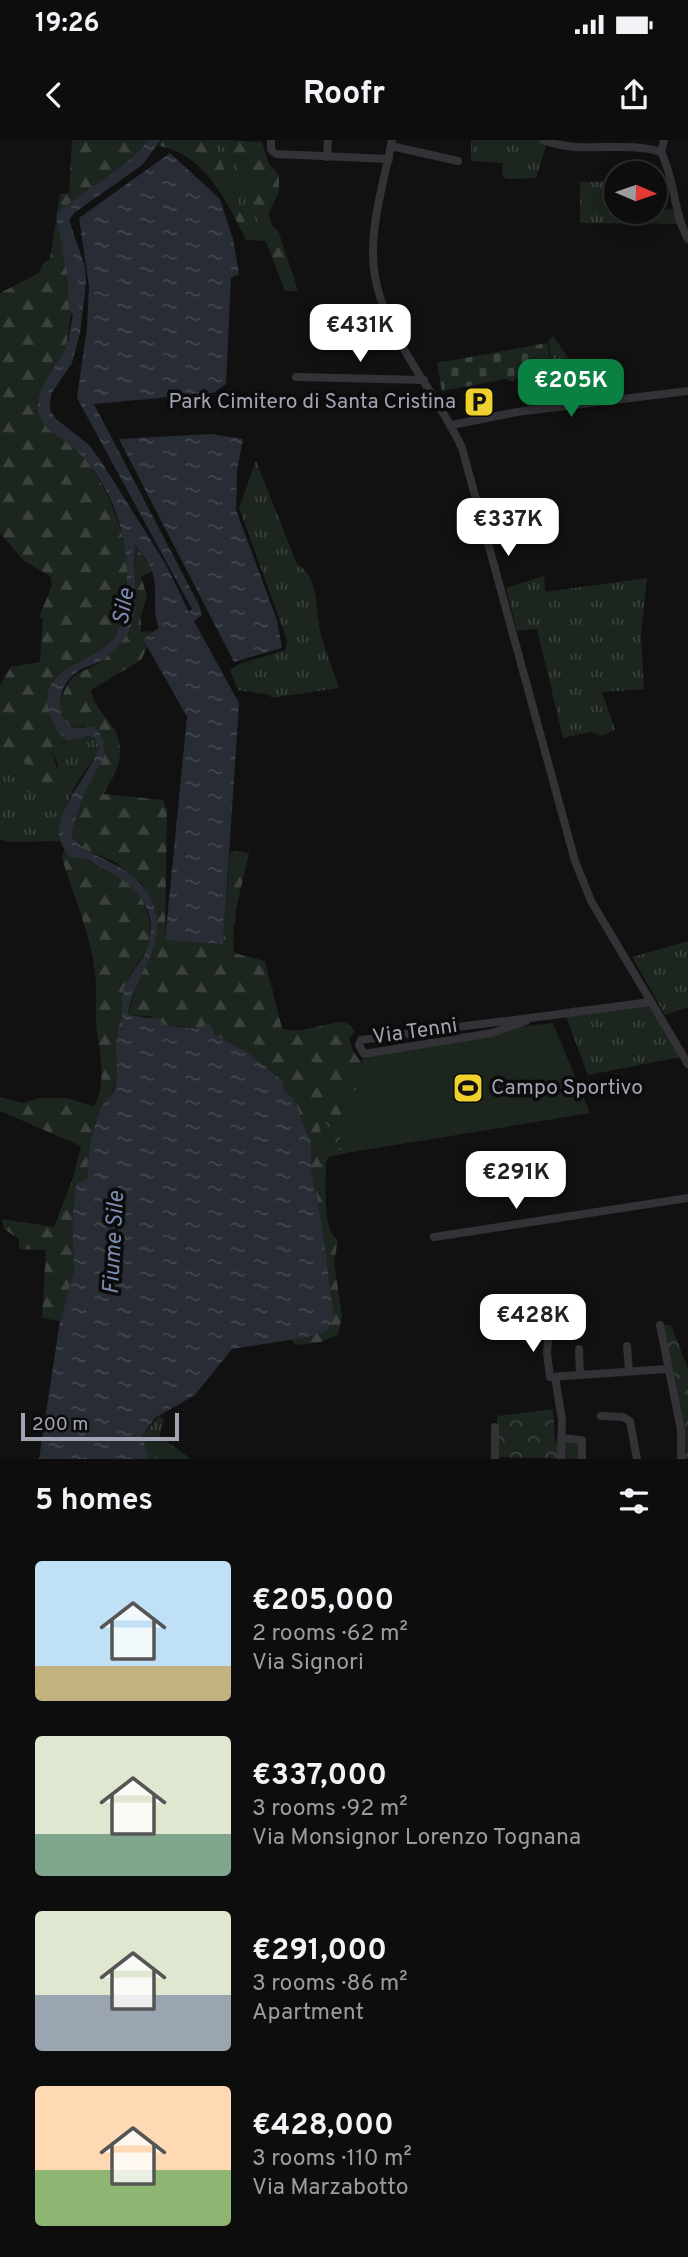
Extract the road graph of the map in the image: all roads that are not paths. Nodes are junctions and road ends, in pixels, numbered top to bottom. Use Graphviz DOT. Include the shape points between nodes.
graph roads {
  1 [pos="271,140"];
  2 [pos="328,140"];
  3 [pos="543,140"];
  4 [pos="664,140"];
  5 [pos="572,142"];
  6 [pos="392,143"];
  7 [pos="661,152"];
  8 [pos="327,157"];
  9 [pos="389,159"];
  10 [pos="458,161"];
  11 [pos="688,239"];
  12 [pos="296,377"];
  13 [pos="424,380"];
  14 [pos="688,391"];
  15 [pos="452,425"];
  16 [pos="650,1002"];
  17 [pos="501,1026"];
  18 [pos="688,1064"];
  19 [pos="688,1198"];
  20 [pos="434,1237"];
  21 [pos="660,1325"];
  22 [pos="549,1329"];
  23 [pos="627,1346"];
  24 [pos="579,1349"];
  25 [pos="667,1369"];
  26 [pos="629,1371"];
  27 [pos="580,1375"];
  28 [pos="555,1377"];
  29 [pos="601,1416"];
  30 [pos="495,1427"];
  31 [pos="561,1438"];
  32 [pos="495,1459"];
  33 [pos="561,1459"];
  34 [pos="582,1459"];
  35 [pos="637,1459"];
  36 [pos="682,1459"];
  1 -- 8 [label="street" via="276,154"];
  2 -- 8 [label="street"];
  3 -- 5 [label="street"];
  4 -- 7 [label="street"];
  5 -- 7 [label="street"];
  6 -- 9 [label="street"];
  6 -- 10 [label="street"];
  7 -- 11 [label="street"];
  8 -- 9 [label="street"];
  9 -- 13 [label="street" via="373,256 378,293"];
  12 -- 13 [label="street"];
  13 -- 15 [label="street"];
  14 -- 15 [label="street" via="517,412"];
  15 -- 16 [label="street" via="477,497 575,861 591,901"];
  16 -- 17 [label="street, Via Tenni"];
  16 -- 18 [label="street"];
  17 -- 17 [label="street, Via Tenni" via="364,1054 359,1045 361,1040"];
  19 -- 20 [label="street"];
  21 -- 25 [label="street"];
  22 -- 28 [label="street" via="550,1377"];
  23 -- 26 [label="street"];
  24 -- 27 [label="street"];
  25 -- 26 [label="street"];
  25 -- 36 [label="street" via="681,1430"];
  26 -- 27 [label="street"];
  27 -- 28 [label="street"];
  28 -- 31 [label="street"];
  29 -- 35 [label="street" via="630,1421"];
  30 -- 32 [label="street"];
  31 -- 33 [label="street"];
  31 -- 34 [label="street" via="582,1440"];
}
